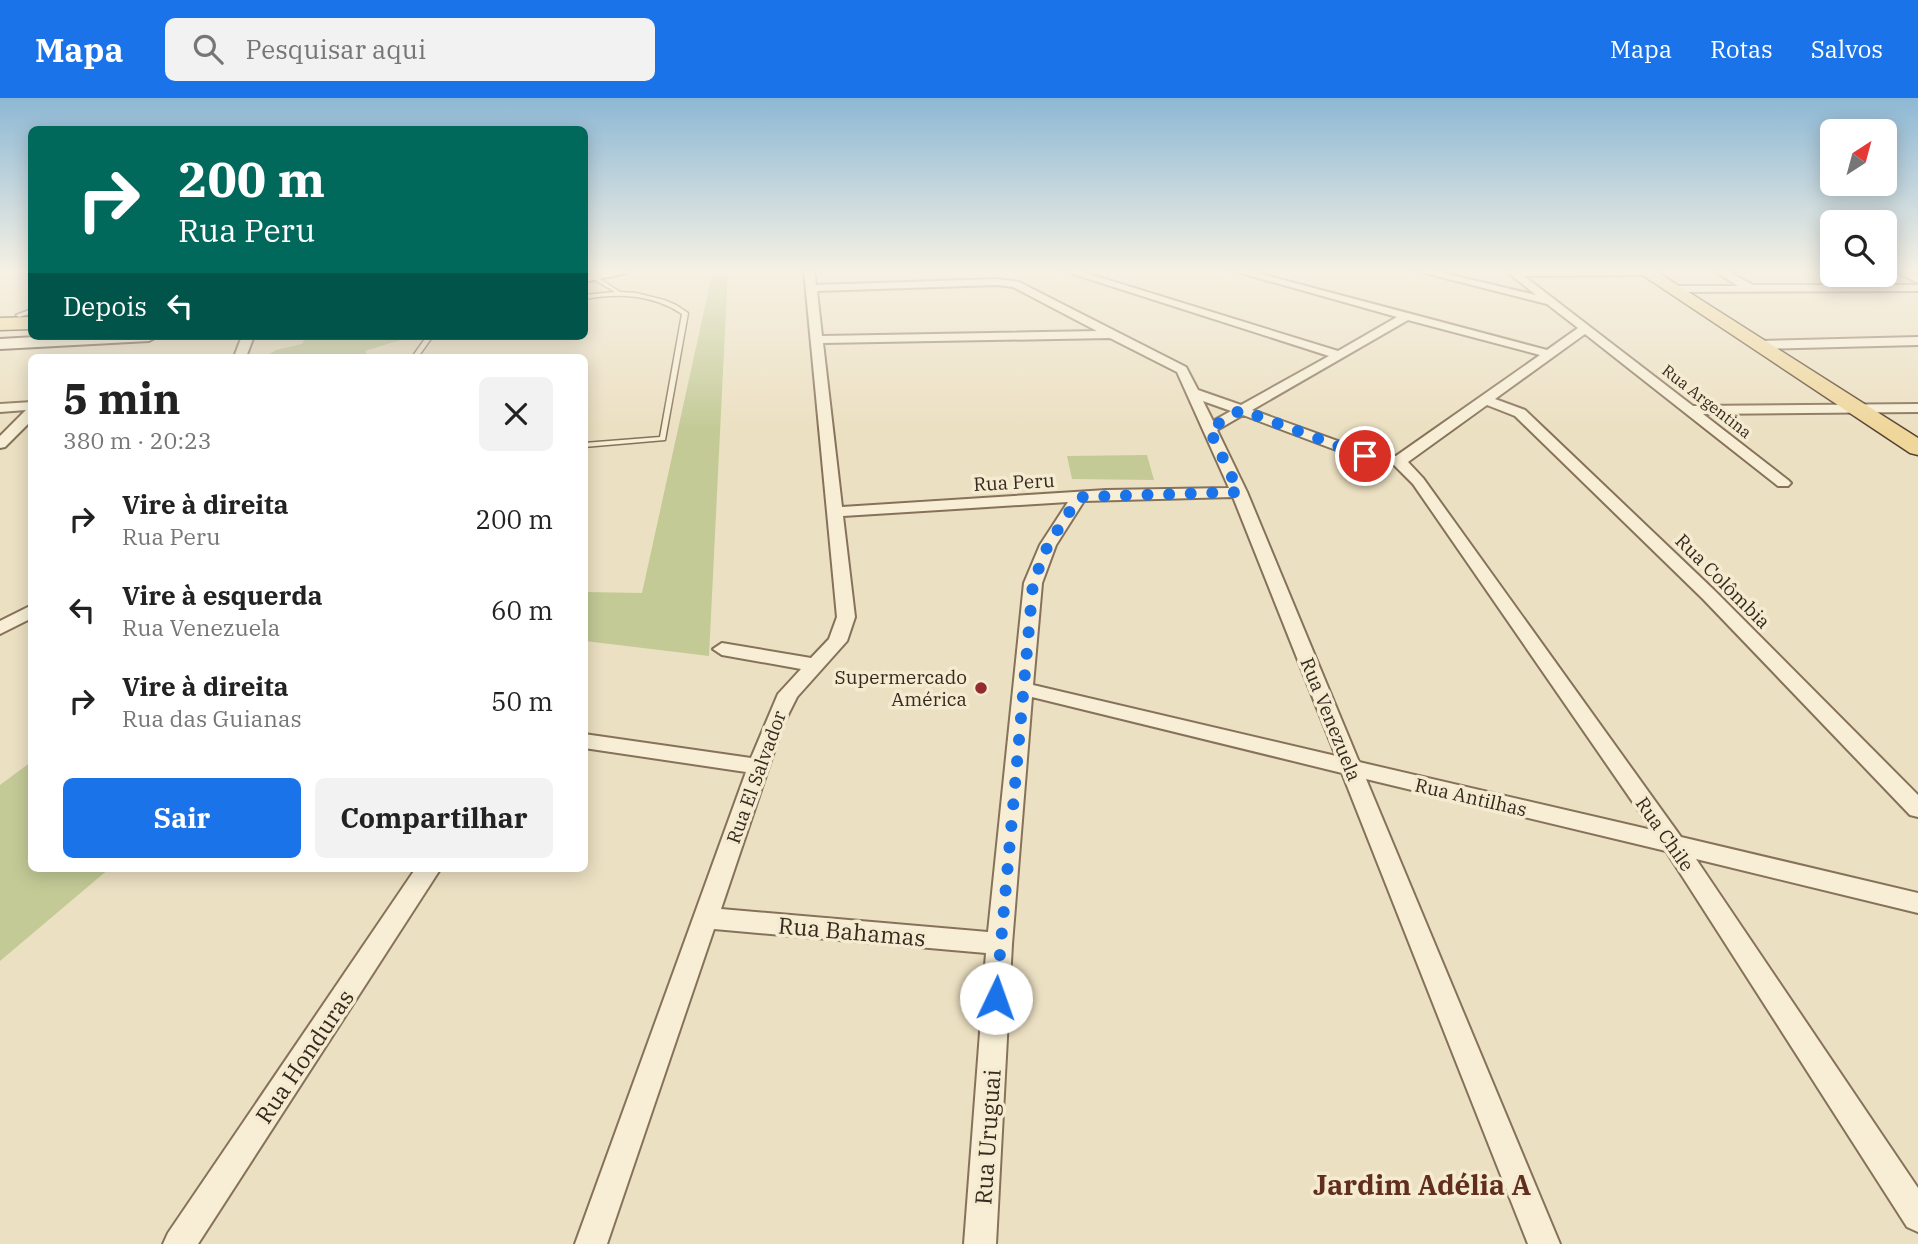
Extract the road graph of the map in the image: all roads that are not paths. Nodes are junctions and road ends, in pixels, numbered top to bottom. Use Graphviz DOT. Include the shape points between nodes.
graph roads {
  1 [pos="683,323"];
  2 [pos="814,323"];
  3 [pos="1093,323"];
  4 [pos="1238,323"];
  5 [pos="1394,323"];
  6 [pos="1435,323"];
  7 [pos="1580,323"];
  8 [pos="1726,323"];
  9 [pos="1586,328"];
  10 [pos="1114,334"];
  11 [pos="74,340"];
  12 [pos="816,340"];
  13 [pos="1918,341"];
  14 [pos="0,344"];
  15 [pos="1759,345"];
  16 [pos="1549,354"];
  17 [pos="1339,355"];
  18 [pos="1192,392"];
  19 [pos="1486,400"];
  20 [pos="28,406"];
  21 [pos="0,408"];
  22 [pos="1918,408"];
  23 [pos="1241,410"];
  24 [pos="1690,410"];
  25 [pos="1858,410"];
  26 [pos="28,416"];
  27 [pos="1209,429"];
  28 [pos="0,444"];
  29 [pos="588,445"];
  30 [pos="1918,447"];
  31 [pos="1399,461"];
  32 [pos="1783,483"];
  33 [pos="1239,492"];
  34 [pos="1079,497"];
  35 [pos="834,512"];
  36 [pos="28,612"];
  37 [pos="0,629"];
  38 [pos="722,649"];
  39 [pos="814,665"];
  40 [pos="1024,688"];
  41 [pos="588,742"];
  42 [pos="759,767"];
  43 [pos="1351,768"];
  44 [pos="1918,809"];
  45 [pos="1674,845"];
  46 [pos="426,872"];
  47 [pos="1918,903"];
  48 [pos="705,918"];
  49 [pos="999,944"];
  50 [pos="1918,1216"];
  51 [pos="179,1244"];
  52 [pos="591,1244"];
  53 [pos="980,1244"];
  54 [pos="1544,1244"];
  1 -- 29 [label="lane" via="663,439"];
  2 -- 12 [label="street, Rua El Salvador"];
  3 -- 10 [label="street, Rua Venezuela"];
  4 -- 17 [label="street"];
  5 -- 17 [label="street"];
  6 -- 16 [label="street"];
  7 -- 9 [label="street, Rua Argentina"];
  8 -- 15 [label="main road"];
  9 -- 16 [label="street"];
  9 -- 24 [label="street, Rua Argentina"];
  10 -- 12 [label="street"];
  10 -- 18 [label="street, Rua Venezuela" via="1182,370"];
  11 -- 14 [label="street"];
  12 -- 35 [label="street, Rua El Salvador"];
  13 -- 15 [label="street"];
  15 -- 25 [label="main road"];
  16 -- 19 [label="street"];
  17 -- 23 [label="street"];
  18 -- 23 [label="street"];
  18 -- 27 [label="street, Rua Venezuela"];
  19 -- 31 [label="street"];
  19 -- 44 [label="street, Rua Colômbia" via="1520,413 1709,595"];
  20 -- 21 [label="street"];
  22 -- 25 [label="street"];
  23 -- 27 [label="street"];
  23 -- 31 [label="street" via="1365,456"];
  24 -- 25 [label="street"];
  24 -- 32 [label="street, Rua Argentina"];
  25 -- 30 [label="main road"];
  26 -- 28 [label="street"];
  27 -- 33 [label="street, Rua Venezuela"];
  31 -- 45 [label="street, Rua Chile" via="1418,481"];
  33 -- 34 [label="street, Rua Peru"];
  33 -- 43 [label="street, Rua Venezuela"];
  34 -- 35 [label="street, Rua Peru"];
  34 -- 40 [label="street, Rua Uruguai" via="1048,545 1033,583"];
  35 -- 39 [label="street, Rua El Salvador" via="846,617 838,641"];
  36 -- 37 [label="street"];
  38 -- 39 [label="street"];
  39 -- 42 [label="street, Rua El Salvador" via="788,694"];
  40 -- 43 [label="street, Rua Antilhas"];
  40 -- 49 [label="street, Rua Uruguai"];
  41 -- 42 [label="street"];
  42 -- 48 [label="street, Rua El Salvador"];
  43 -- 45 [label="street, Rua Antilhas"];
  43 -- 54 [label="street, Rua Venezuela"];
  45 -- 47 [label="street, Rua Antilhas"];
  45 -- 50 [label="street, Rua Chile"];
  46 -- 51 [label="street, Rua Honduras"];
  48 -- 49 [label="street, Rua Bahamas"];
  48 -- 52 [label="street, Rua El Salvador"];
  49 -- 53 [label="street, Rua Uruguai"];
}
